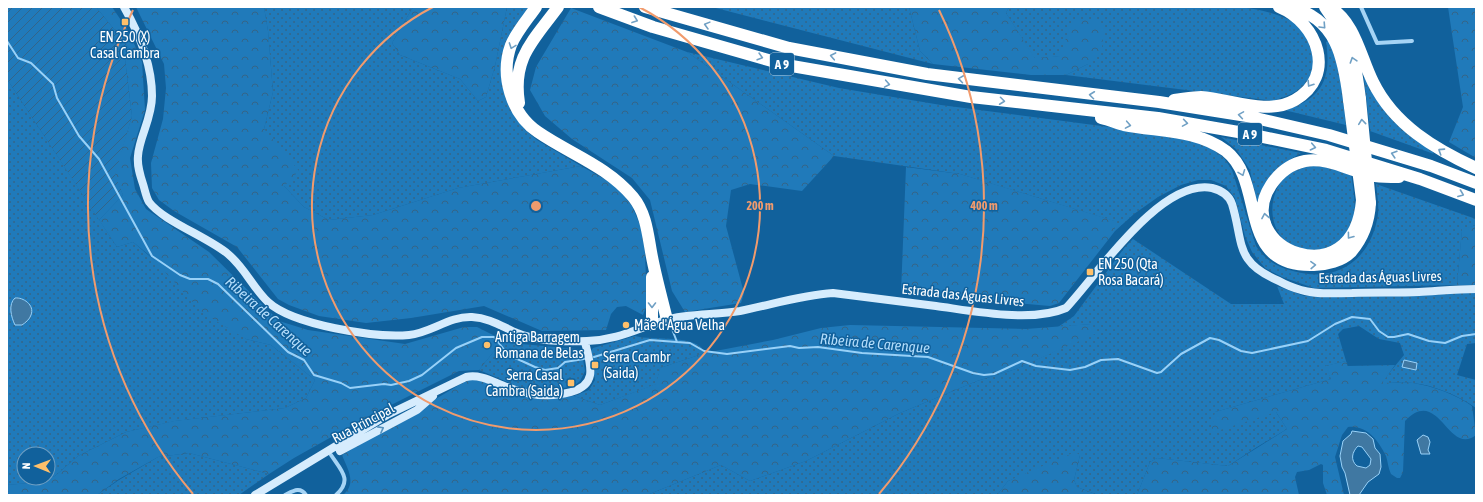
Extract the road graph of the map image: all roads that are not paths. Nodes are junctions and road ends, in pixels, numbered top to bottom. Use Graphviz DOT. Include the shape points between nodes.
graph roads {
  1 [pos="124,7"];
  2 [pos="558,7"];
  3 [pos="599,7"];
  4 [pos="645,7"];
  5 [pos="1280,7"];
  6 [pos="1290,7"];
  7 [pos="1325,7"];
  8 [pos="1330,7"];
  9 [pos="1361,7"];
  10 [pos="534,10"];
  11 [pos="1412,41"];
  12 [pos="1355,100"];
  13 [pos="1159,102"];
  14 [pos="1077,110"];
  15 [pos="521,116"];
  16 [pos="1476,168"];
  17 [pos="1420,179"];
  18 [pos="1476,183"];
  19 [pos="1476,200"];
  20 [pos="1366,201"];
  21 [pos="652,258"];
  22 [pos="1476,289"];
  23 [pos="667,320"];
  24 [pos="652,325"];
  25 [pos="585,342"];
  26 [pos="439,392"];
  27 [pos="331,455"];
  28 [pos="296,472"];
  29 [pos="255,495"];
  30 [pos="285,495"];
  31 [pos="306,495"];
  32 [pos="336,495"];
  1 -- 25 [label="main road, Estrada das Águas Livres" via="139,34 150,71 151,114 138,155 139,170 148,200 158,211 229,255 244,270 267,301 286,314 322,326 381,334 412,335 456,319 470,317 486,318 518,334 542,339"];
  2 -- 15 [label="highway" via="535,35 520,64 517,78"];
  3 -- 14 [label="highway, A 9, one-way" via="653,27 786,65 924,90"];
  13 -- 4 [label="highway, A 9, one-way" via="927,74 789,48"];
  5 -- 13 [label="highway, one-way" via="1304,23 1318,49 1317,70 1305,93 1281,106 1259,106 1200,97"];
  6 -- 12 [label="highway, one-way" via="1302,10 1320,22 1332,35 1341,51"];
  12 -- 7 [label="highway, one-way" via="1356,68 1350,49 1342,30"];
  16 -- 8 [label="highway, one-way" via="1446,154 1399,120 1373,82 1351,28 1339,13"];
  9 -- 11 [label="street" via="1377,43"];
  10 -- 15 [label="highway, one-way" via="519,28 507,61 510,94"];
  12 -- 20 [label="highway, bridge"];
  18 -- 13 [label="highway, A 9, one-way" via="1431,166 1329,135 1247,116"];
  14 -- 17 [label="highway, A 9, one-way" via="1158,118 1244,133 1326,150"];
  14 -- 20 [label="highway, one-way" via="1124,125 1193,135 1208,140 1227,152 1240,167 1257,230 1265,244 1277,256 1289,262 1306,266 1322,265 1349,254 1362,238 1369,219"];
  15 -- 21 [label="highway" via="538,132 611,176 634,198 646,224"];
  17 -- 19 [label="highway, A 9, one-way"];
  20 -- 17 [label="highway, one-way" via="1353,233 1343,245 1326,255 1305,256 1284,248 1268,232 1263,212 1265,194 1277,176 1288,167 1305,161 1326,161 1375,176"];
  21 -- 23 [label="highway"];
  21 -- 24 [label="highway, one-way"];
  22 -- 23 [label="main road, Estrada das Águas Livres" via="1411,292 1302,291 1277,281 1252,266 1245,256 1237,233 1232,203 1224,193 1203,186 1184,192 1156,209 1134,227 1066,308 1054,313 988,313 833,293 739,311"];
  23 -- 24 [label="main road, Estrada das Águas Livres"];
  24 -- 25 [label="main road, Estrada das Águas Livres" via="624,336"];
  25 -- 26 [label="main road, Rua Principal" via="591,372 587,384 577,390 551,396 528,393 473,376 466,377"];
  27 -- 26 [label="main road, Rua Principal, one-way" via="417,410"];
  26 -- 28 [label="main road, Rua Principal" via="413,401"];
  27 -- 28 [label="main road, Rua Principal"];
  27 -- 32 [label="street" via="346,482"];
  28 -- 29 [label="main road, Rua Principal"];
  30 -- 31 [label="street" via="297,489"];
}
